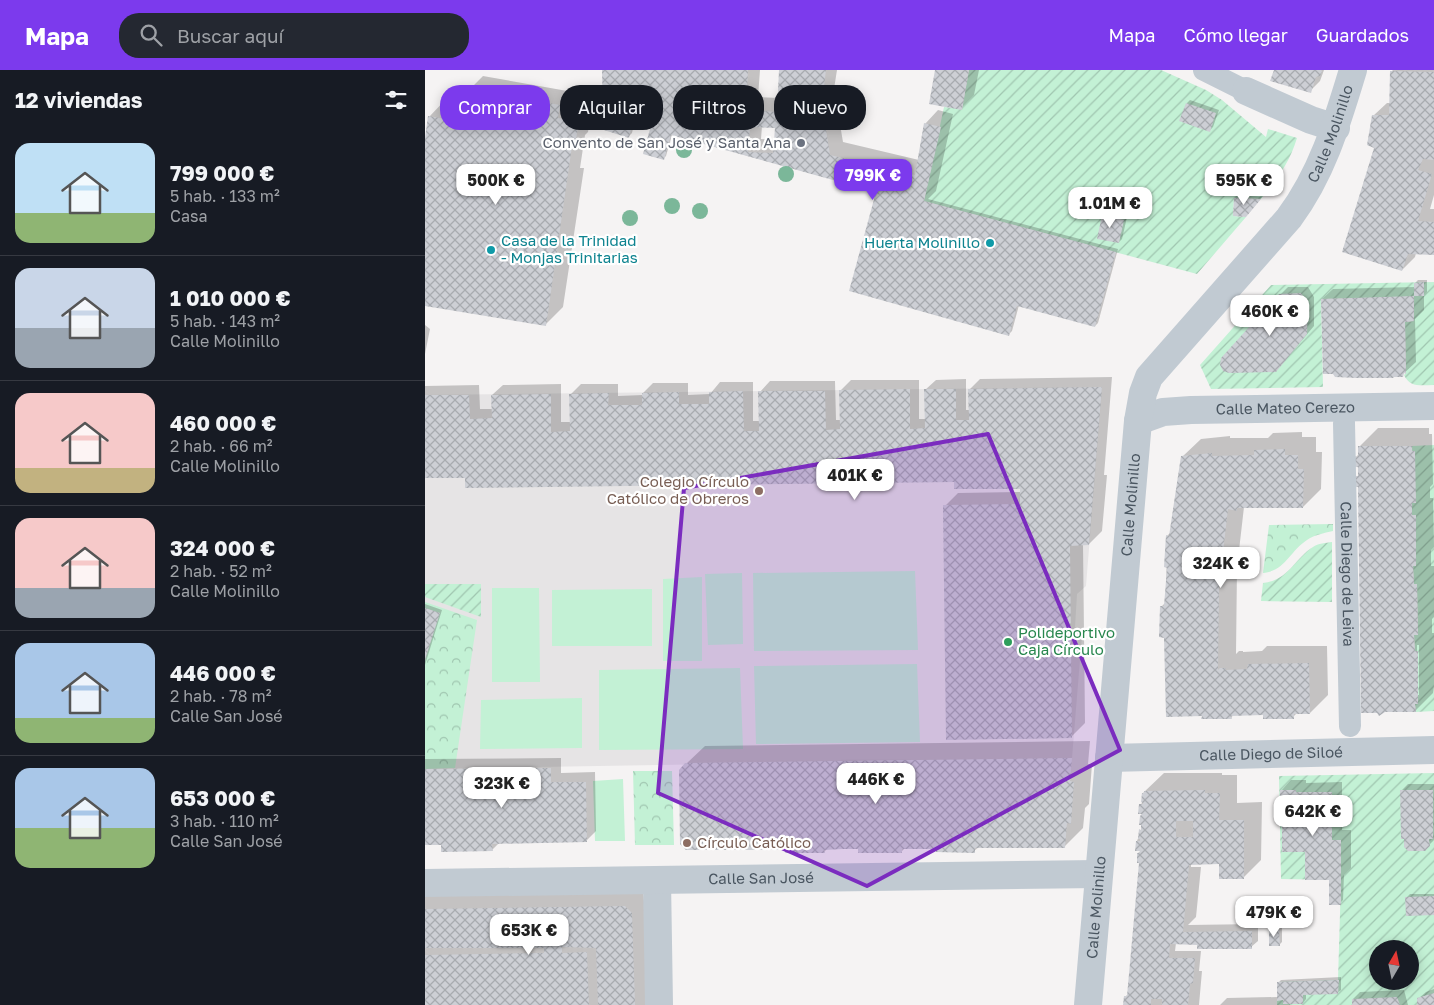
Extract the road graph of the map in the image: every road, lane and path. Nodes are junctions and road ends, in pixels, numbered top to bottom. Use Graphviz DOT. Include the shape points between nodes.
graph roads {
  1 [pos="1204,70"];
  2 [pos="1353,70"];
  3 [pos="1246,91"];
  4 [pos="1336,128"];
  5 [pos="1434,406"];
  6 [pos="1139,421"];
  7 [pos="1344,422"];
  8 [pos="1350,726"];
  9 [pos="1434,750"];
  10 [pos="1109,758"];
  11 [pos="1098,874"];
  12 [pos="657,880"];
  13 [pos="425,883"];
  14 [pos="659,1005"];
  15 [pos="1088,1005"];
  1 -- 3 [label="street"];
  2 -- 4 [label="street, Calle Molinillo"];
  3 -- 4 [label="street"];
  4 -- 6 [label="street, Calle Molinillo" via="1317,174 1289,218 1149,377"];
  5 -- 6 [label="street, Calle Mateo Cerezo" via="1191,410 1163,412"];
  6 -- 10 [label="street, Calle Molinillo"];
  7 -- 8 [label="street, Calle Diego de Leiva"];
  9 -- 10 [label="street, Calle Diego de Siloé"];
  10 -- 11 [label="street, Calle Molinillo"];
  11 -- 12 [label="street, Calle San José"];
  11 -- 15 [label="street, Calle Molinillo"];
  12 -- 13 [label="street, Calle San José"];
  12 -- 14 [label="street"];
}
